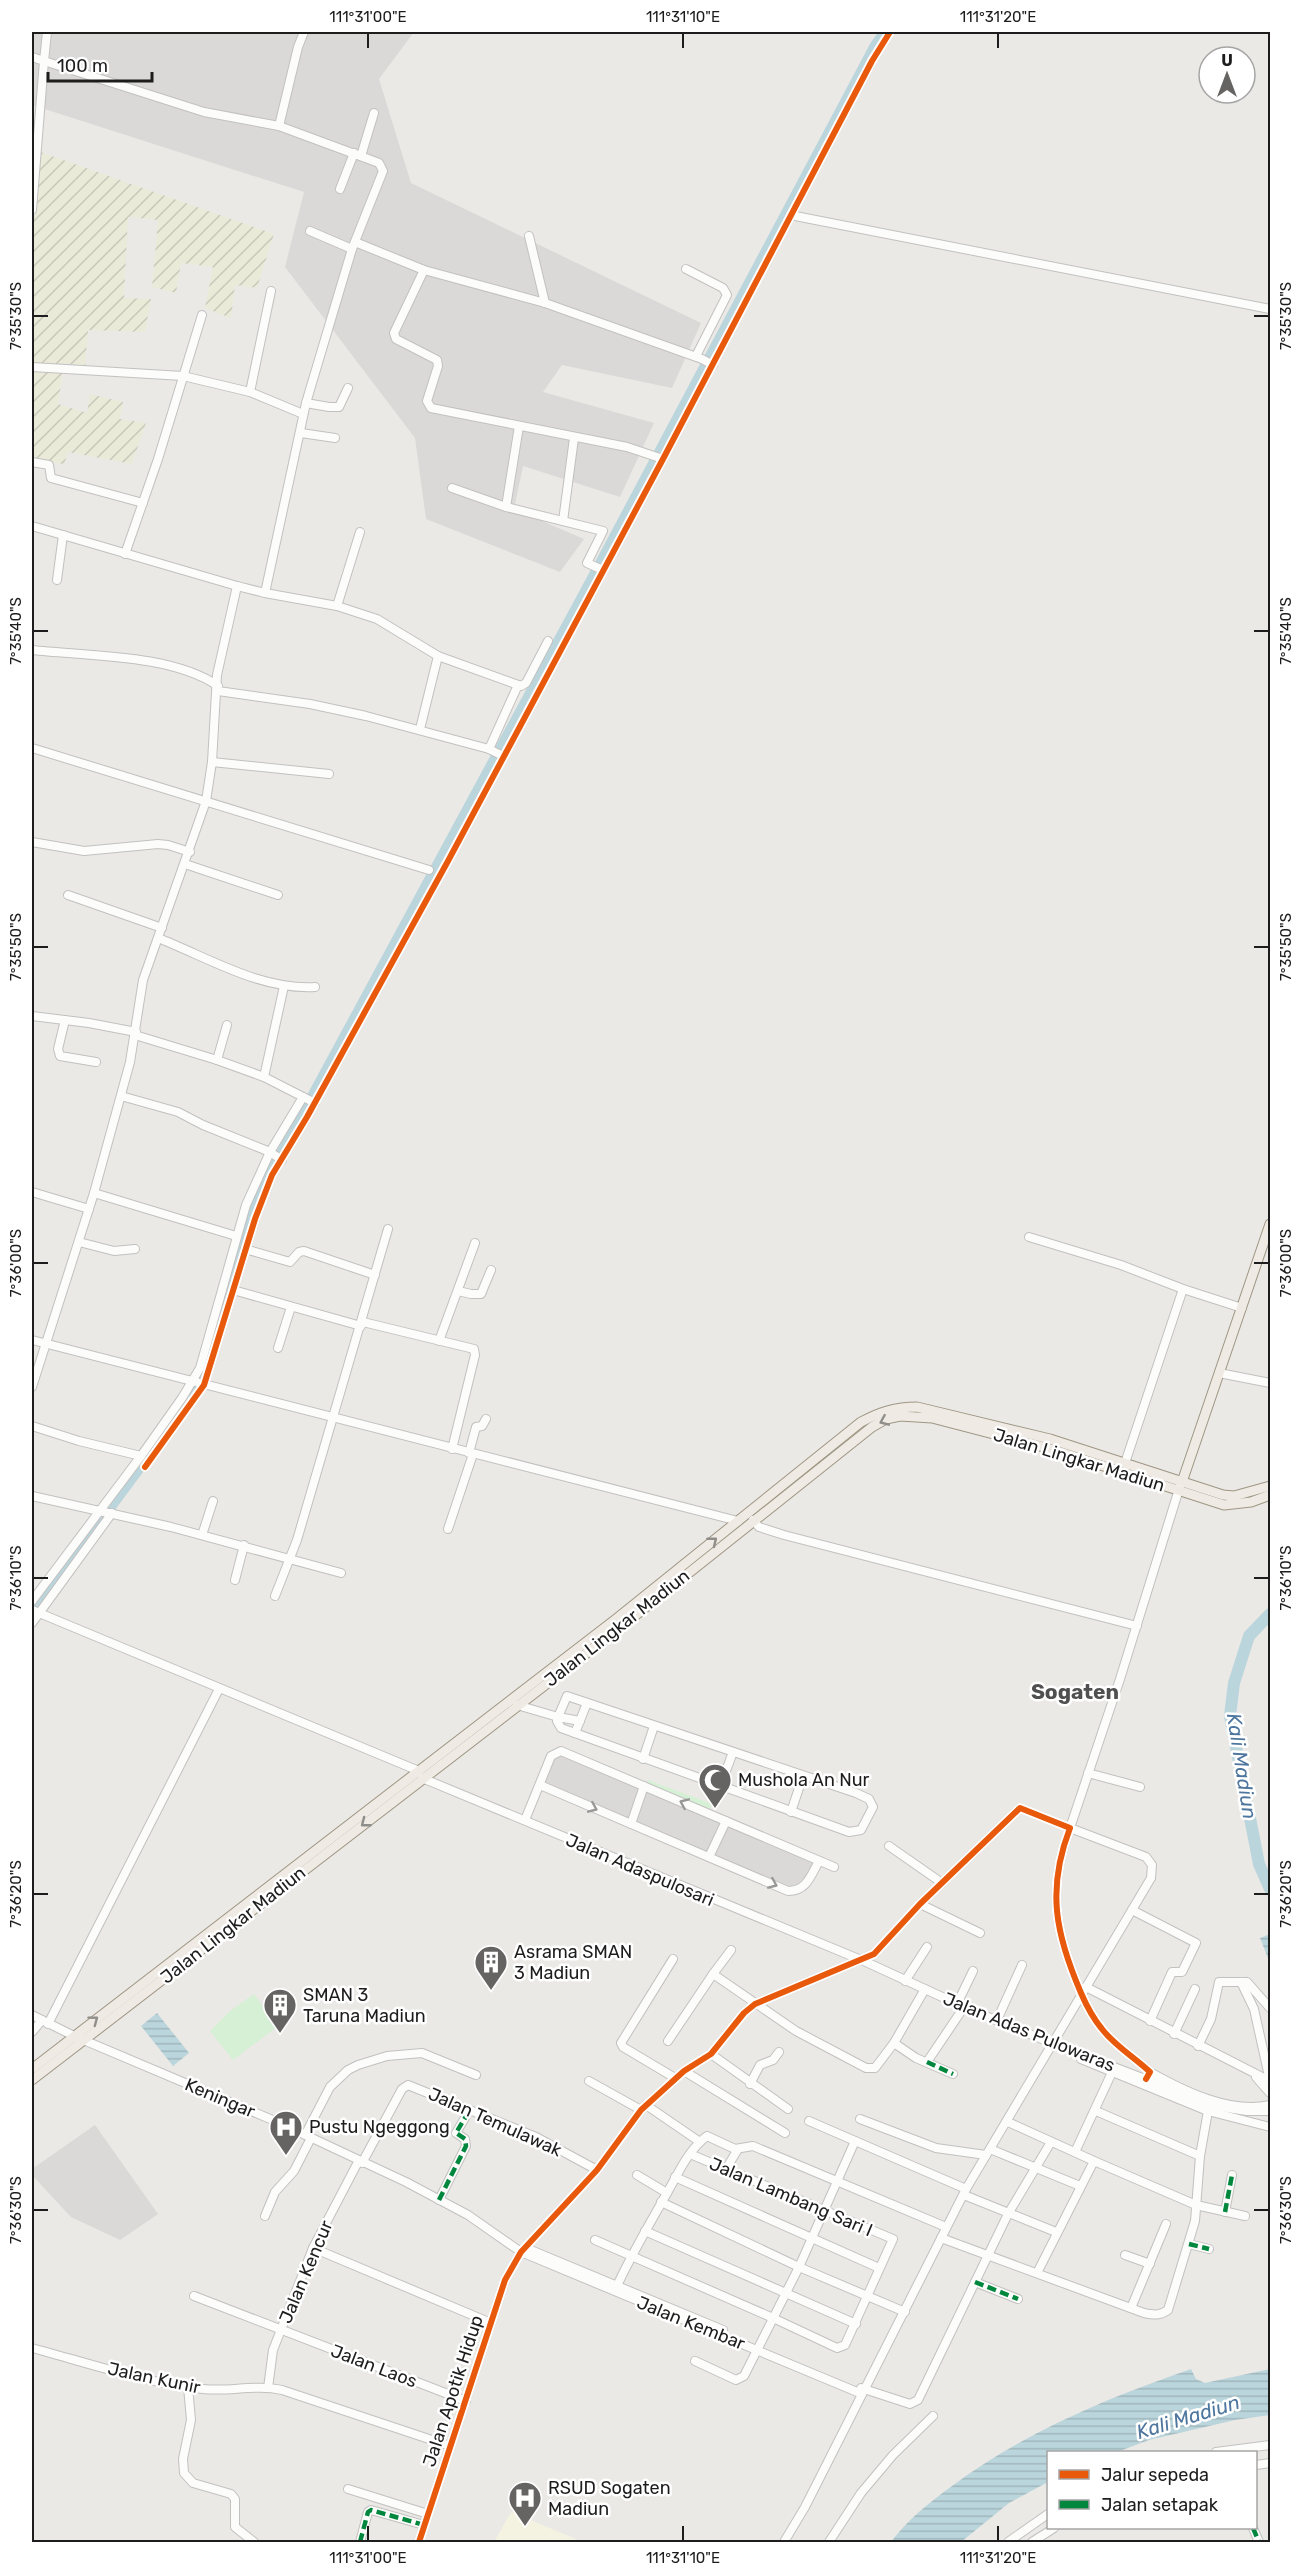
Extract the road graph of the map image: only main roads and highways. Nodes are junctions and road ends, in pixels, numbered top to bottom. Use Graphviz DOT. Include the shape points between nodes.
graph roads {
  1 [pos="1270,1224"];
  2 [pos="1180,1486"];
  3 [pos="1270,1486"];
  4 [pos="1270,1496"];
  5 [pos="648,1599"];
  6 [pos="421,1774"];
  7 [pos="189,1954"];
  8 [pos="32,2069"];
  9 [pos="32,2080"];
  1 -- 2 [label="main road"];
  2 -- 3 [label="main road, Jalan Lingkar Madiun" via="1234,1496"];
  2 -- 4 [label="main road, Jalan Lingkar Madiun" via="1224,1505"];
  2 -- 5 [label="main road, Jalan Lingkar Madiun, one-way" via="932,1419 900,1416 872,1427"];
  5 -- 2 [label="main road, Jalan Lingkar Madiun, one-way" via="861,1422 898,1407 932,1410 1050,1439"];
  5 -- 6 [label="main road, Jalan Lingkar Madiun"];
  5 -- 6 [label="main road, Jalan Lingkar Madiun" via="517,1705"];
  6 -- 7 [label="main road, Jalan Lingkar Madiun"];
  8 -- 7 [label="main road, Jalan Lingkar Madiun, one-way"];
  7 -- 9 [label="main road, Jalan Lingkar Madiun"];
}
